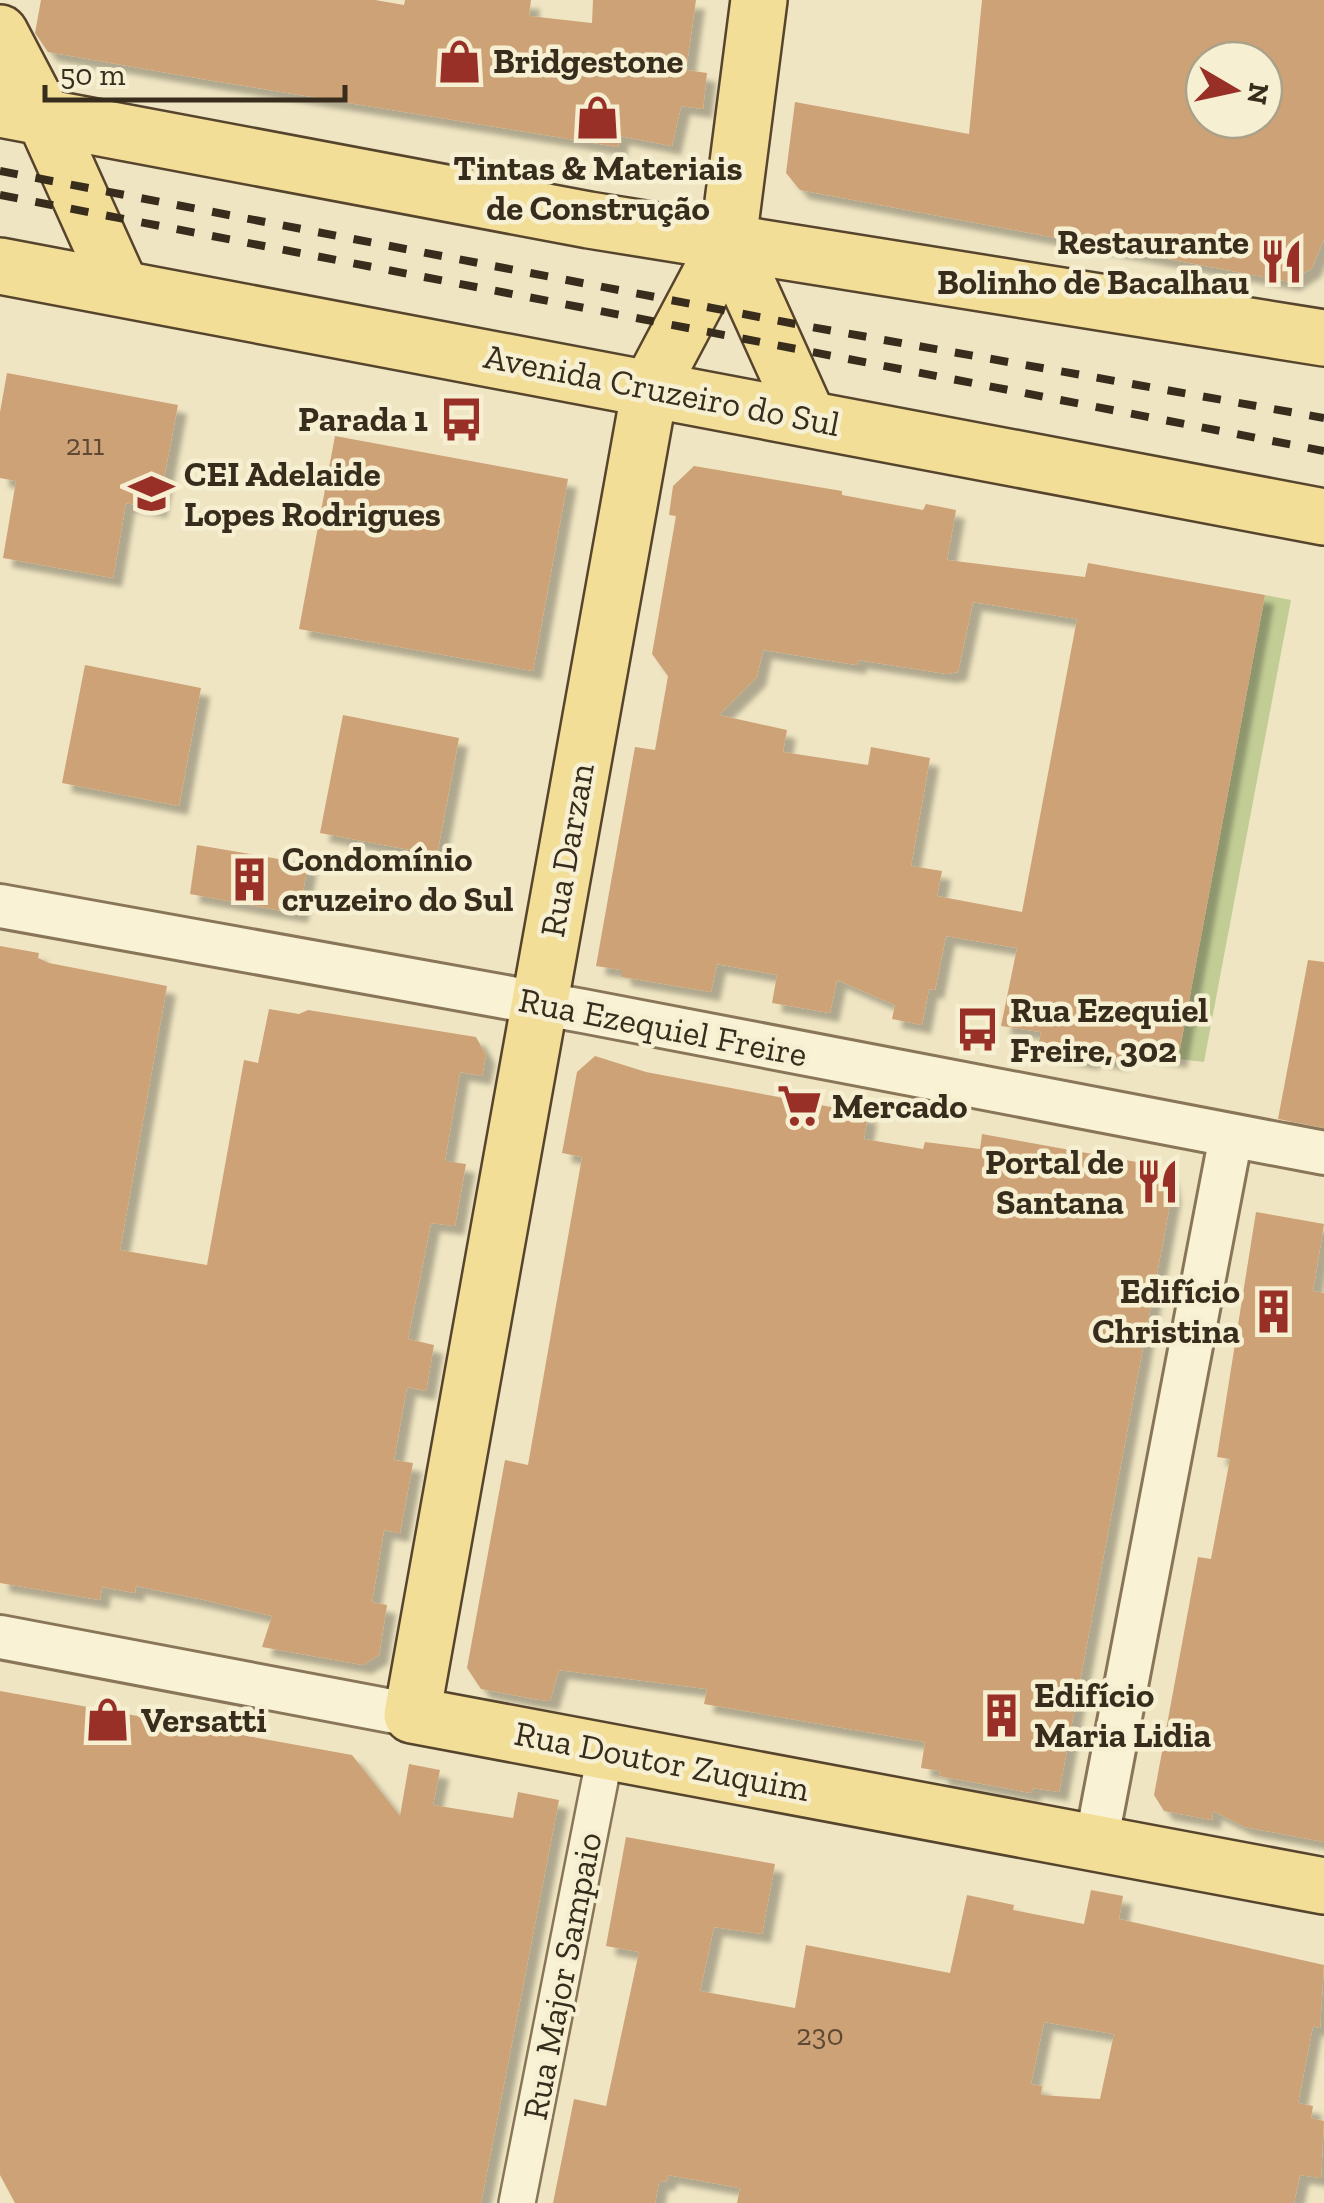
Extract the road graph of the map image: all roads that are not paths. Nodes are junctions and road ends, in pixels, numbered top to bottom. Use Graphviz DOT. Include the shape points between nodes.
graph roads {
  1 [pos="759,0"];
  2 [pos="0,33"];
  3 [pos="22,113"];
  4 [pos="728,242"];
  5 [pos="0,266"];
  6 [pos="121,288"];
  7 [pos="1324,338"];
  8 [pos="650,388"];
  9 [pos="808,418"];
  10 [pos="1324,517"];
  11 [pos="0,906"];
  12 [pos="540,1003"];
  13 [pos="1230,1136"];
  14 [pos="1324,1154"];
  15 [pos="0,1637"];
  16 [pos="412,1715"];
  17 [pos="606,1750"];
  18 [pos="1096,1843"];
  19 [pos="1324,1886"];
  20 [pos="517,2203"];
  1 -- 4 [label="main road, Rua Darzan"];
  2 -- 3 [label="main road"];
  3 -- 4 [label="main road"];
  3 -- 6 [label="main road"];
  4 -- 7 [label="main road"];
  4 -- 8 [label="main road, Rua Darzan"];
  4 -- 9 [label="main road"];
  5 -- 6 [label="main road, Avenida Cruzeiro do Sul"];
  6 -- 8 [label="main road, Avenida Cruzeiro do Sul"];
  8 -- 9 [label="main road, Avenida Cruzeiro do Sul"];
  8 -- 12 [label="main road, Rua Darzan"];
  9 -- 10 [label="main road, Avenida Cruzeiro do Sul"];
  11 -- 12 [label="street, Rua Ezequiel Freire"];
  12 -- 13 [label="street, Rua Ezequiel Freire"];
  12 -- 16 [label="main road, Rua Darzan"];
  13 -- 14 [label="street, Rua Ezequiel Freire"];
  13 -- 18 [label="street"];
  15 -- 16 [label="street, Rua Doutor Zuquim"];
  16 -- 17 [label="main road, Rua Doutor Zuquim"];
  17 -- 18 [label="main road, Rua Doutor Zuquim"];
  17 -- 20 [label="street, Rua Major Sampaio"];
  18 -- 19 [label="main road, Rua Doutor Zuquim"];
}
